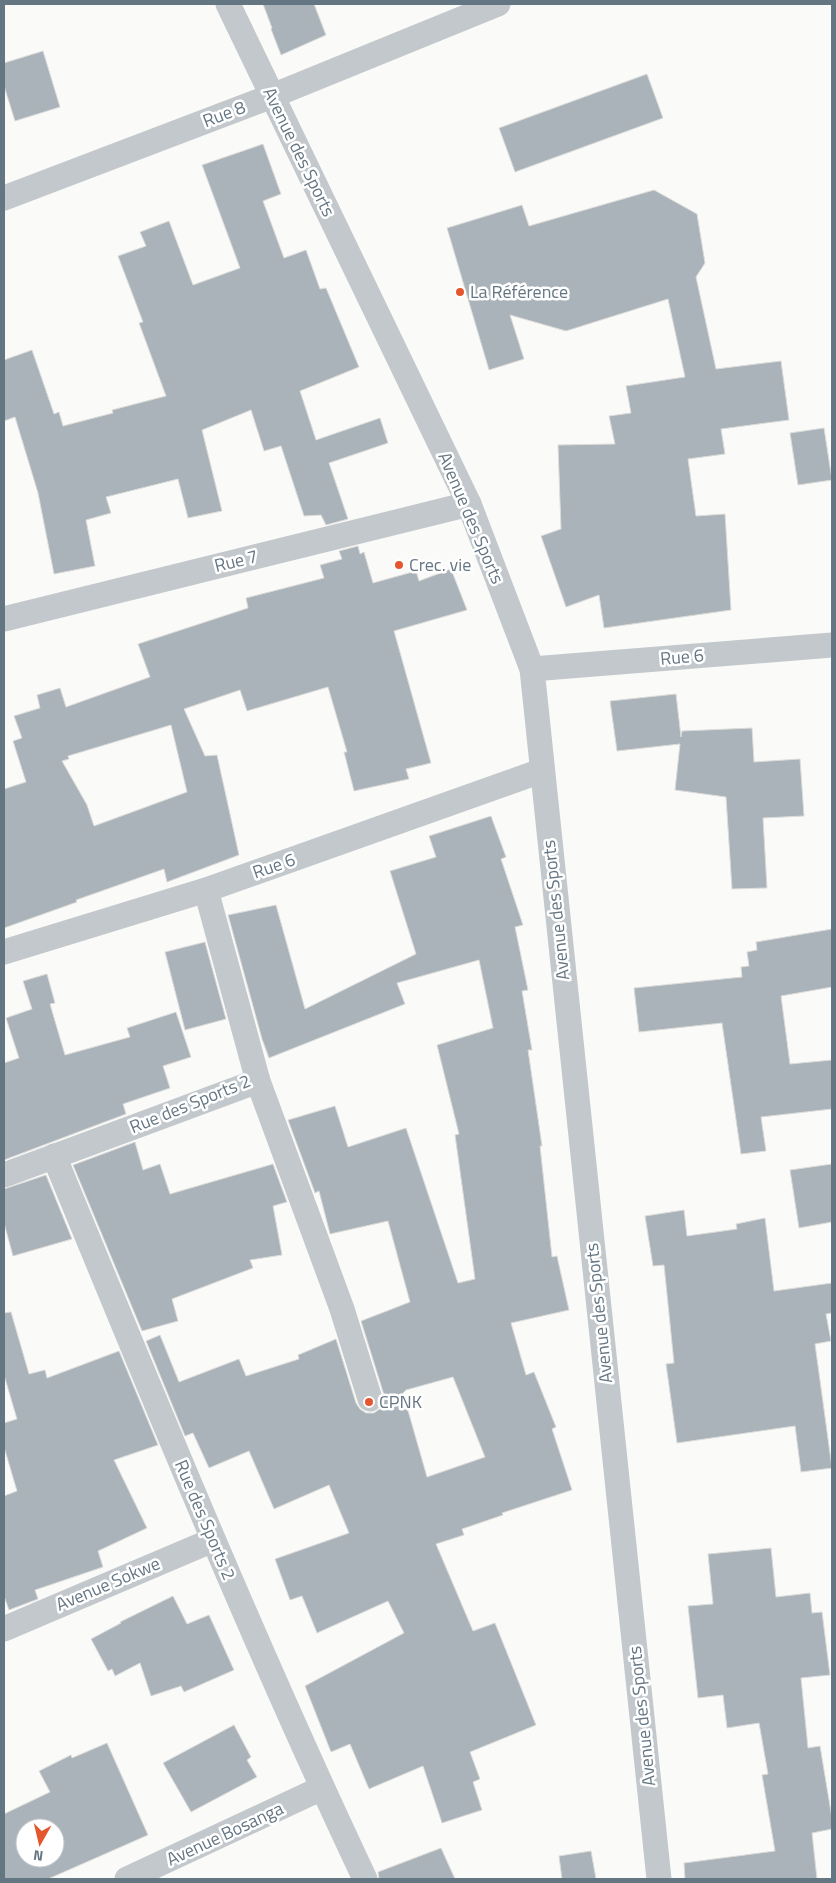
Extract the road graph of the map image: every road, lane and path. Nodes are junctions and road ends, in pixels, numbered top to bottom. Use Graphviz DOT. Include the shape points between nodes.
graph roads {
  1 [pos="228,4"];
  2 [pos="498,4"];
  3 [pos="272,96"];
  4 [pos="4,198"];
  5 [pos="469,504"];
  6 [pos="4,619"];
  7 [pos="832,645"];
  8 [pos="532,669"];
  9 [pos="541,771"];
  10 [pos="206,890"];
  11 [pos="4,952"];
  12 [pos="258,1081"];
  13 [pos="54,1156"];
  14 [pos="4,1175"];
  15 [pos="370,1399"];
  16 [pos="213,1540"];
  17 [pos="4,1629"];
  18 [pos="322,1788"];
  19 [pos="127,1879"];
  20 [pos="364,1879"];
  21 [pos="659,1879"];
  1 -- 3 [label="street, Avenue des Sports"];
  2 -- 3 [label="street, Rue 8"];
  3 -- 4 [label="street, Rue 8"];
  3 -- 5 [label="street, Avenue des Sports"];
  5 -- 6 [label="street, Rue 7"];
  5 -- 8 [label="street, Avenue des Sports"];
  7 -- 8 [label="street, Rue 6"];
  8 -- 9 [label="street, Avenue des Sports"];
  9 -- 10 [label="street, Rue 6"];
  9 -- 21 [label="street, Avenue des Sports"];
  10 -- 11 [label="street, Rue 6"];
  10 -- 12 [label="street, Rue des Sports 2"];
  12 -- 13 [label="street, Rue des Sports 2"];
  12 -- 15 [label="street" via="342,1309"];
  13 -- 14 [label="street, Rue des Sports 2"];
  13 -- 16 [label="street, Rue des Sports 2"];
  16 -- 17 [label="street, Avenue Sokwe"];
  16 -- 18 [label="street, Rue des Sports 2"];
  18 -- 19 [label="street, Avenue Bosanga"];
  18 -- 20 [label="street, Rue des Sports 2"];
}
